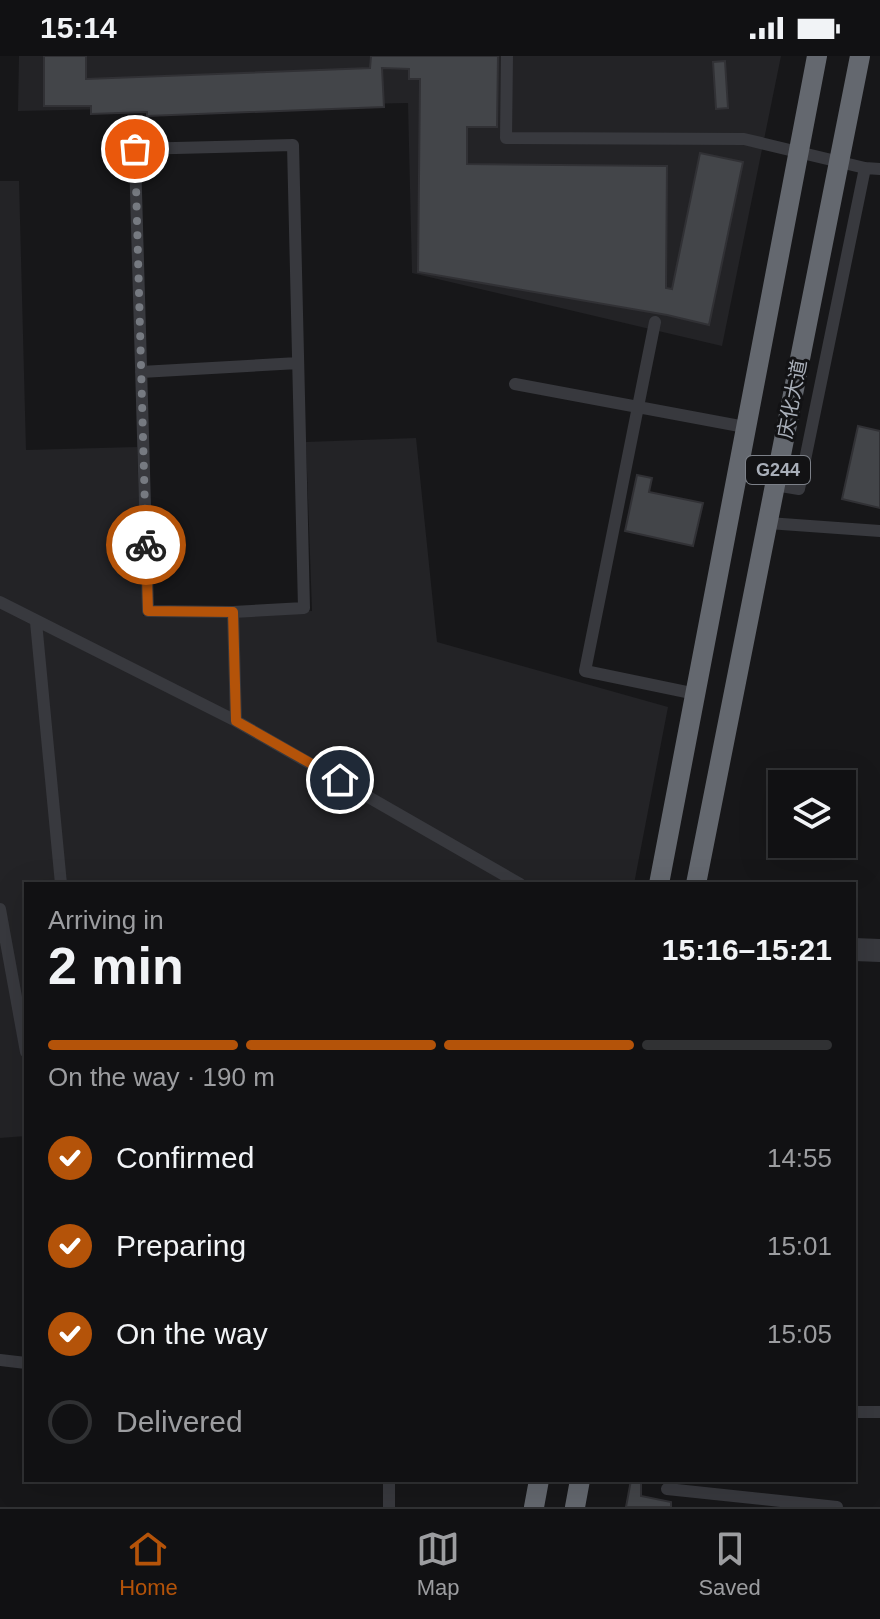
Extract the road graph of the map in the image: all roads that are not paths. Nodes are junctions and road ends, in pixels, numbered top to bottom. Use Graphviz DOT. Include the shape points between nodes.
graph roads {
  1 [pos="507,56"];
  2 [pos="817,56"];
  3 [pos="860,56"];
  4 [pos="134,122"];
  5 [pos="135,149"];
  6 [pos="799,151"];
  7 [pos="839,161"];
  8 [pos="865,168"];
  9 [pos="880,169"];
  10 [pos="655,322"];
  11 [pos="298,363"];
  12 [pos="141,372"];
  13 [pos="515,384"];
  14 [pos="638,407"];
  15 [pos="745,427"];
  16 [pos="775,485"];
  17 [pos="768,523"];
  18 [pos="880,531"];
  19 [pos="0,602"];
  20 [pos="233,612"];
  21 [pos="36,622"];
  22 [pos="696,694"];
  23 [pos="236,721"];
  24 [pos="61,882"];
  25 [pos="517,882"];
  26 [pos="659,882"];
  27 [pos="696,882"];
  28 [pos="0,909"];
  29 [pos="856,944"];
  30 [pos="880,945"];
  31 [pos="856,955"];
  32 [pos="880,956"];
  33 [pos="24,1041"];
  34 [pos="0,1360"];
  35 [pos="24,1363"];
  36 [pos="856,1412"];
  37 [pos="880,1412"];
  38 [pos="389,1482"];
  39 [pos="539,1482"];
  40 [pos="580,1482"];
  41 [pos="667,1489"];
  42 [pos="799,1505"];
  43 [pos="389,1507"];
  44 [pos="534,1507"];
  45 [pos="575,1507"];
  46 [pos="837,1507"];
  1 -- 6 [label="street" via="506,138 744,139"];
  2 -- 6 [label="highway, 庆化大道 / G244"];
  3 -- 7 [label="highway, 庆化大道 / G244"];
  4 -- 5 [label="street"];
  5 -- 11 [label="street" via="293,145"];
  5 -- 12 [label="street"];
  6 -- 7 [label="street"];
  6 -- 15 [label="highway, 庆化大道 / G244"];
  7 -- 8 [label="street"];
  7 -- 16 [label="highway, 庆化大道 / G244"];
  8 -- 9 [label="street"];
  8 -- 16 [label="street" via="799,489"];
  10 -- 14 [label="street"];
  11 -- 12 [label="street"];
  11 -- 20 [label="street" via="304,608"];
  12 -- 20 [label="street" via="148,611"];
  13 -- 14 [label="street"];
  14 -- 15 [label="street"];
  14 -- 22 [label="street" via="585,671"];
  15 -- 22 [label="highway, 庆化大道 / G244"];
  16 -- 17 [label="highway, 庆化大道 / G244"];
  17 -- 18 [label="street"];
  17 -- 27 [label="highway, 庆化大道 / G244"];
  19 -- 21 [label="street"];
  20 -- 23 [label="street"];
  21 -- 23 [label="street"];
  21 -- 24 [label="street"];
  22 -- 26 [label="highway, 庆化大道 / G244"];
  23 -- 25 [label="street"];
  28 -- 33 [label="street"];
  29 -- 30 [label="street"];
  31 -- 32 [label="street"];
  34 -- 35 [label="street"];
  36 -- 37 [label="street"];
  38 -- 43 [label="street"];
  39 -- 44 [label="highway"];
  40 -- 45 [label="highway"];
  41 -- 42 [label="street"];
  42 -- 46 [label="street"];
}
